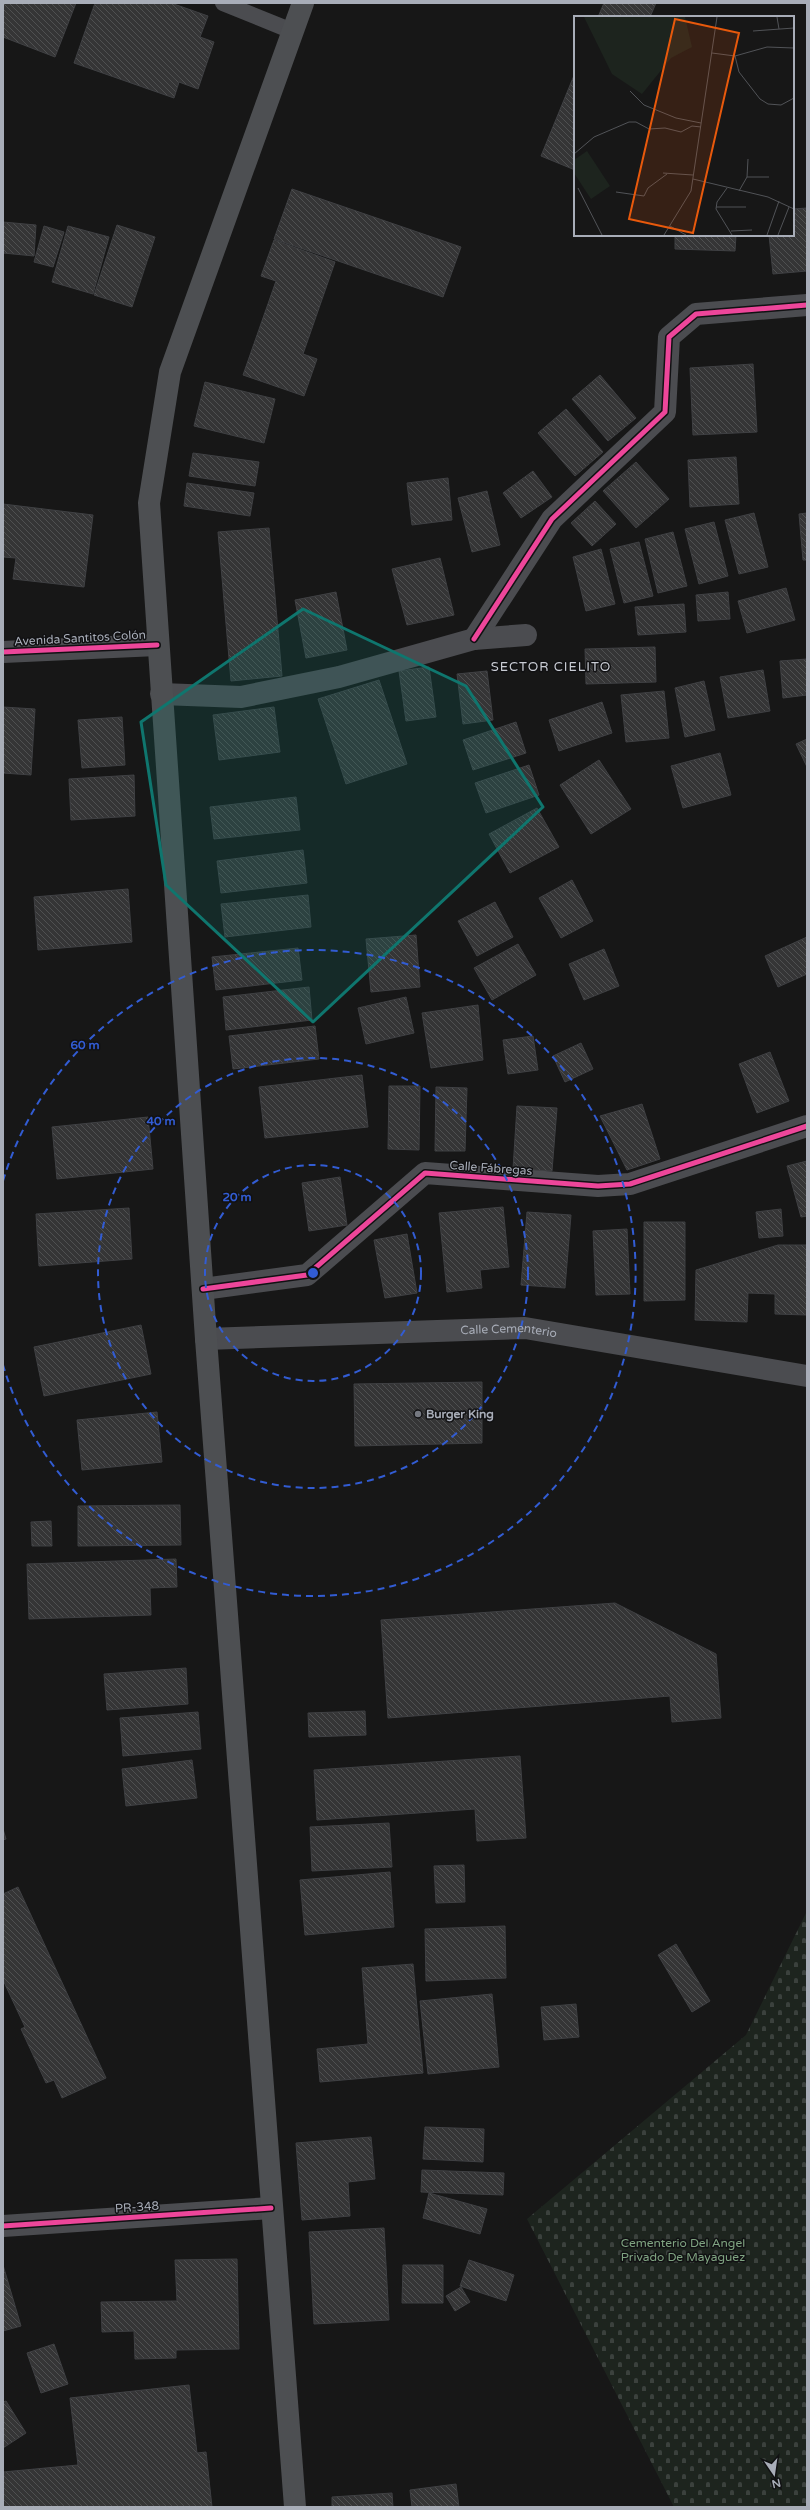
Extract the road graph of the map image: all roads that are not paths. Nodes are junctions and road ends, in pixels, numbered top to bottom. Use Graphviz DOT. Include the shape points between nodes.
graph roads {
  1 [pos="223,3"];
  2 [pos="303,3"];
  3 [pos="292,31"];
  4 [pos="807,305"];
  5 [pos="526,635"];
  6 [pos="474,639"];
  7 [pos="157,645"];
  8 [pos="3,652"];
  9 [pos="161,694"];
  10 [pos="807,1126"];
  11 [pos="203,1289"];
  12 [pos="206,1339"];
  13 [pos="807,1376"];
  14 [pos="271,2208"];
  15 [pos="3,2226"];
  16 [pos="295,2507"];
  1 -- 3 [label="lane"];
  2 -- 3 [label="main road"];
  3 -- 7 [label="main road" via="170,372 149,503"];
  4 -- 6 [label="street" via="696,314 669,337 665,412 552,519"];
  5 -- 6 [label="street"];
  6 -- 9 [label="street" via="339,677 241,697"];
  7 -- 8 [label="street, Avenida Santitos Colón"];
  7 -- 9 [label="main road"];
  9 -- 11 [label="main road"];
  10 -- 11 [label="street, Calle Fábregas" via="630,1184 598,1186 425,1173 307,1275"];
  11 -- 12 [label="main road"];
  12 -- 13 [label="street, Calle Cementerio" via="525,1328"];
  12 -- 14 [label="main road"];
  14 -- 15 [label="street, PR-348 / PR-348"];
  14 -- 16 [label="main road"];
}
